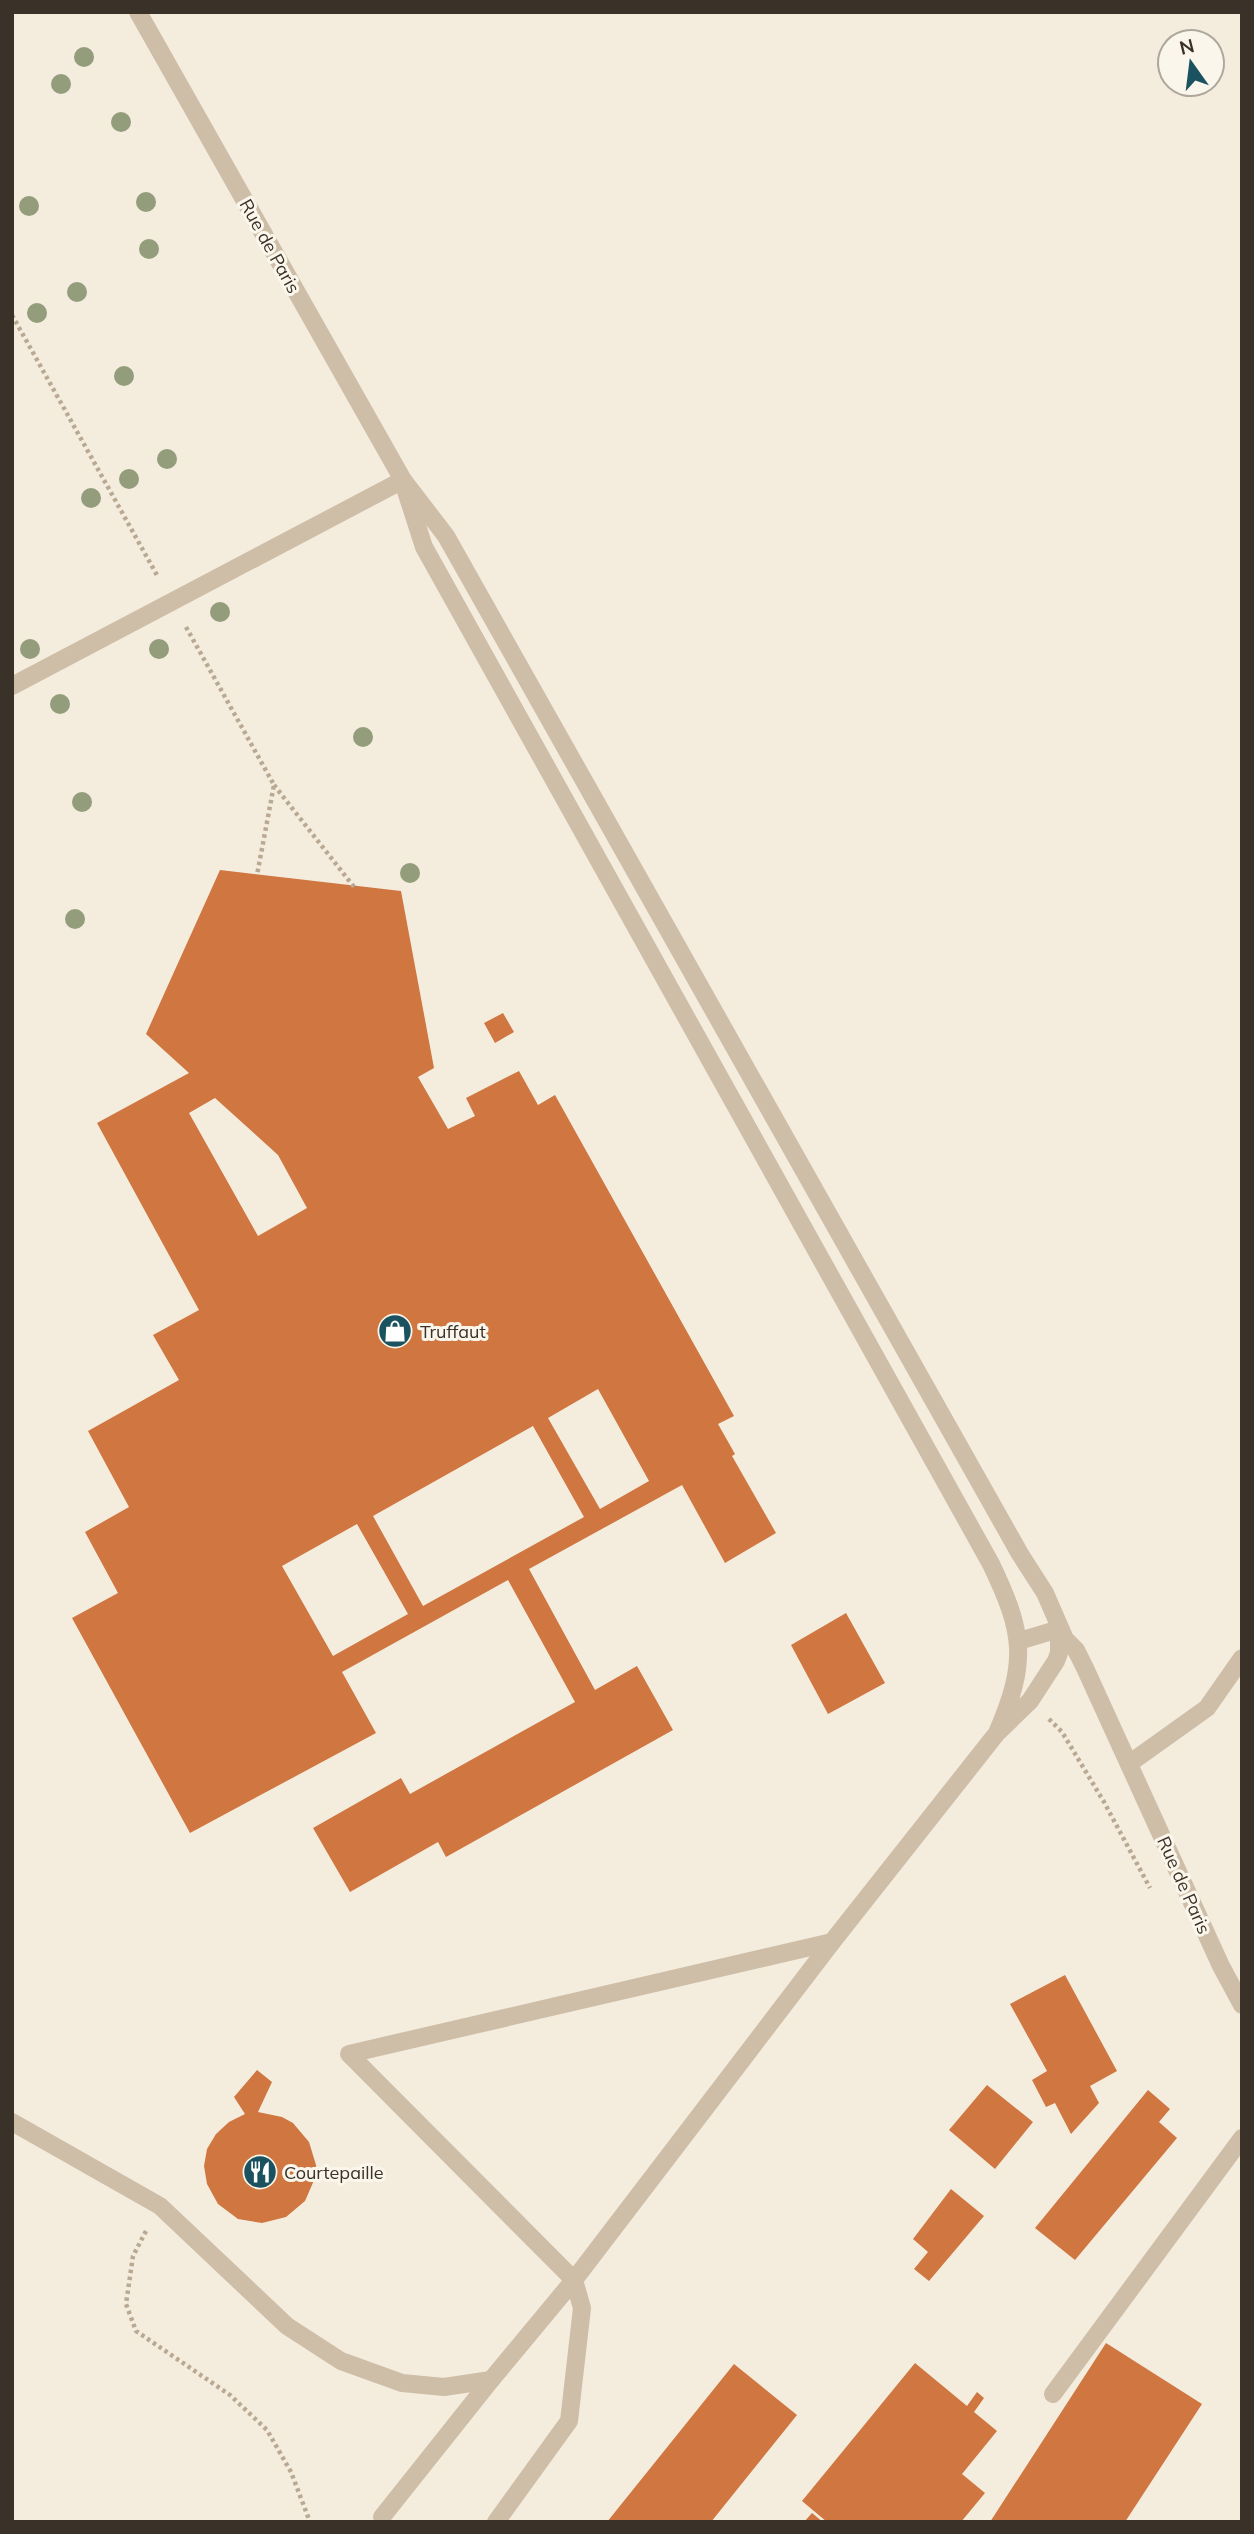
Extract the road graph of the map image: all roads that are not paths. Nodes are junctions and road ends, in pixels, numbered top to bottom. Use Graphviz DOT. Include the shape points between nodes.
graph roads {
  1 [pos="138,12"];
  2 [pos="403,480"];
  3 [pos="12,686"];
  4 [pos="1059,1629"];
  5 [pos="1019,1641"];
  6 [pos="1242,1658"];
  7 [pos="998,1733"];
  8 [pos="1130,1763"];
  9 [pos="832,1942"];
  10 [pos="1242,2005"];
  11 [pos="12,2122"];
  12 [pos="1242,2138"];
  13 [pos="574,2280"];
  14 [pos="491,2380"];
  15 [pos="1053,2394"];
  16 [pos="382,2517"];
  17 [pos="496,2522"];
  1 -- 2 [label="street, Rue de Paris"];
  2 -- 3 [label="street"];
  2 -- 4 [label="street, Rue de Paris" via="446,536 1045,1593"];
  2 -- 5 [label="street" via="424,547 991,1564 1015,1618"];
  4 -- 5 [label="street"];
  4 -- 7 [label="street" via="1056,1661 1030,1701"];
  4 -- 8 [label="street, Rue de Paris" via="1086,1668"];
  5 -- 7 [label="street" via="1012,1699"];
  6 -- 8 [label="street" via="1207,1708"];
  7 -- 9 [label="street"];
  8 -- 10 [label="street, Rue de Paris"];
  9 -- 13 [label="street"];
  9 -- 13 [label="street" via="349,2054"];
  11 -- 14 [label="street" via="155,2203 287,2326 341,2361 402,2383 444,2387"];
  12 -- 15 [label="street"];
  13 -- 14 [label="street"];
  13 -- 17 [label="street" via="582,2308 569,2421"];
  14 -- 16 [label="street"];
}
